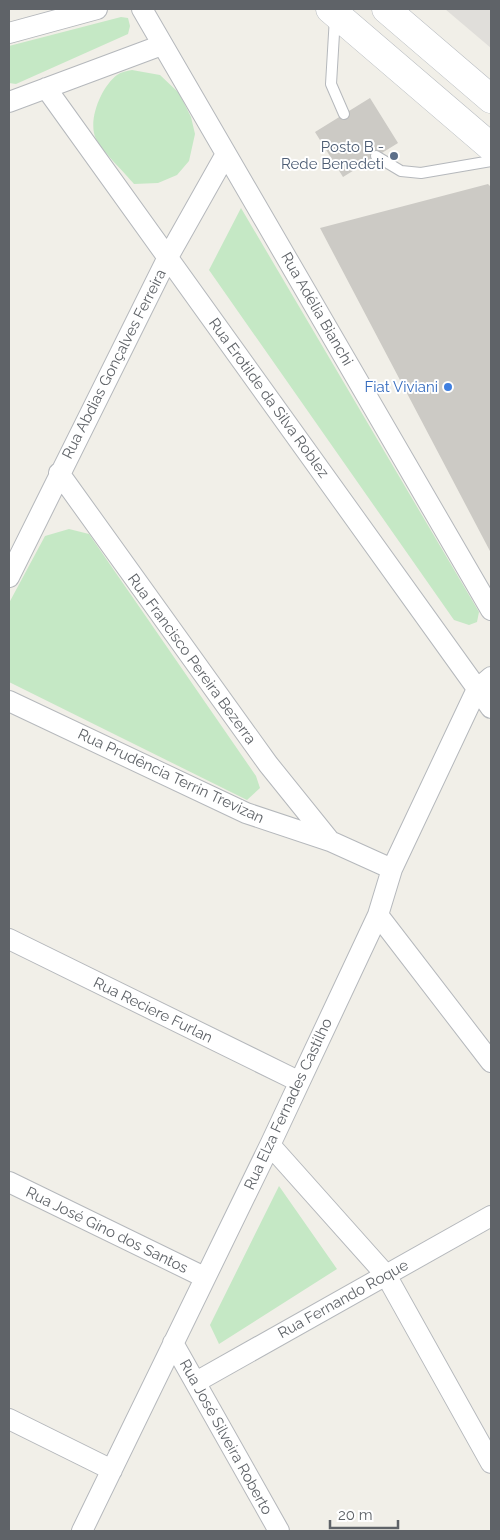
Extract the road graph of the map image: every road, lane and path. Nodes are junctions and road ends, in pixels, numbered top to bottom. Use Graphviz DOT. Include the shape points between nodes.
graph roads {
  1 [pos="97,9"];
  2 [pos="142,9"];
  3 [pos="386,9"];
  4 [pos="333,11"];
  5 [pos="52,15"];
  6 [pos="9,33"];
  7 [pos="162,45"];
  8 [pos="46,88"];
  9 [pos="491,99"];
  10 [pos="9,102"];
  11 [pos="344,114"];
  12 [pos="491,147"];
  13 [pos="226,154"];
  14 [pos="376,156"];
  15 [pos="491,161"];
  16 [pos="168,257"];
  17 [pos="59,473"];
  18 [pos="9,577"];
  19 [pos="491,610"];
  20 [pos="484,683"];
  21 [pos="9,700"];
  22 [pos="491,708"];
  23 [pos="330,841"];
  24 [pos="392,869"];
  25 [pos="378,914"];
  26 [pos="9,939"];
  27 [pos="491,1062"];
  28 [pos="298,1081"];
  29 [pos="270,1145"];
  30 [pos="9,1182"];
  31 [pos="491,1216"];
  32 [pos="386,1275"];
  33 [pos="204,1277"];
  34 [pos="173,1343"];
  35 [pos="196,1382"];
  36 [pos="9,1419"];
  37 [pos="491,1463"];
  38 [pos="112,1470"];
  39 [pos="82,1531"];
  40 [pos="279,1531"];
  1 -- 5 [label="street"];
  2 -- 7 [label="street, Rua Adélia Bianchi"];
  3 -- 9 [label="main road"];
  4 -- 11 [label="lane" via="331,84"];
  4 -- 12 [label="main road"];
  5 -- 6 [label="street"];
  7 -- 8 [label="street"];
  7 -- 13 [label="street, Rua Adélia Bianchi"];
  8 -- 10 [label="street"];
  8 -- 16 [label="street, Rua Erotilde da Silva Roblez"];
  13 -- 16 [label="street, Rua Abdias Gonçalves Ferreira"];
  13 -- 19 [label="street, Rua Adélia Bianchi"];
  14 -- 15 [label="lane" via="401,171 421,173"];
  16 -- 17 [label="street, Rua Abdias Gonçalves Ferreira"];
  16 -- 20 [label="street, Rua Erotilde da Silva Roblez"];
  17 -- 18 [label="street, Rua Abdias Gonçalves Ferreira"];
  17 -- 23 [label="street, Rua Francisco Pereira Bezerra" via="268,764"];
  20 -- 22 [label="street, Rua Erotilde da Silva Roblez"];
  20 -- 24 [label="street, Rua Elza Fernades Castilho"];
  21 -- 23 [label="street, Rua Prudência Terrin Trevizan" via="246,813"];
  23 -- 24 [label="street, Rua Prudência Terrin Trevizan"];
  24 -- 25 [label="street, Rua Elza Fernades Castilho"];
  25 -- 27 [label="street"];
  25 -- 28 [label="street, Rua Elza Fernades Castilho"];
  26 -- 28 [label="street, Rua Reciere Furlan"];
  28 -- 29 [label="street, Rua Elza Fernades Castilho"];
  29 -- 32 [label="street"];
  29 -- 33 [label="street, Rua Elza Fernades Castilho"];
  30 -- 33 [label="street, Rua José Gino dos Santos"];
  31 -- 32 [label="street, Rua Fernando Roque"];
  32 -- 35 [label="street, Rua Fernando Roque"];
  32 -- 37 [label="street"];
  33 -- 34 [label="street, Rua Elza Fernades Castilho"];
  34 -- 35 [label="street, Rua José Silveira Roberto"];
  34 -- 38 [label="street, Rua Elza Fernades Castilho"];
  35 -- 40 [label="street, Rua José Silveira Roberto"];
  36 -- 38 [label="street"];
  38 -- 39 [label="street, Rua Elza Fernades Castilho"];
}
